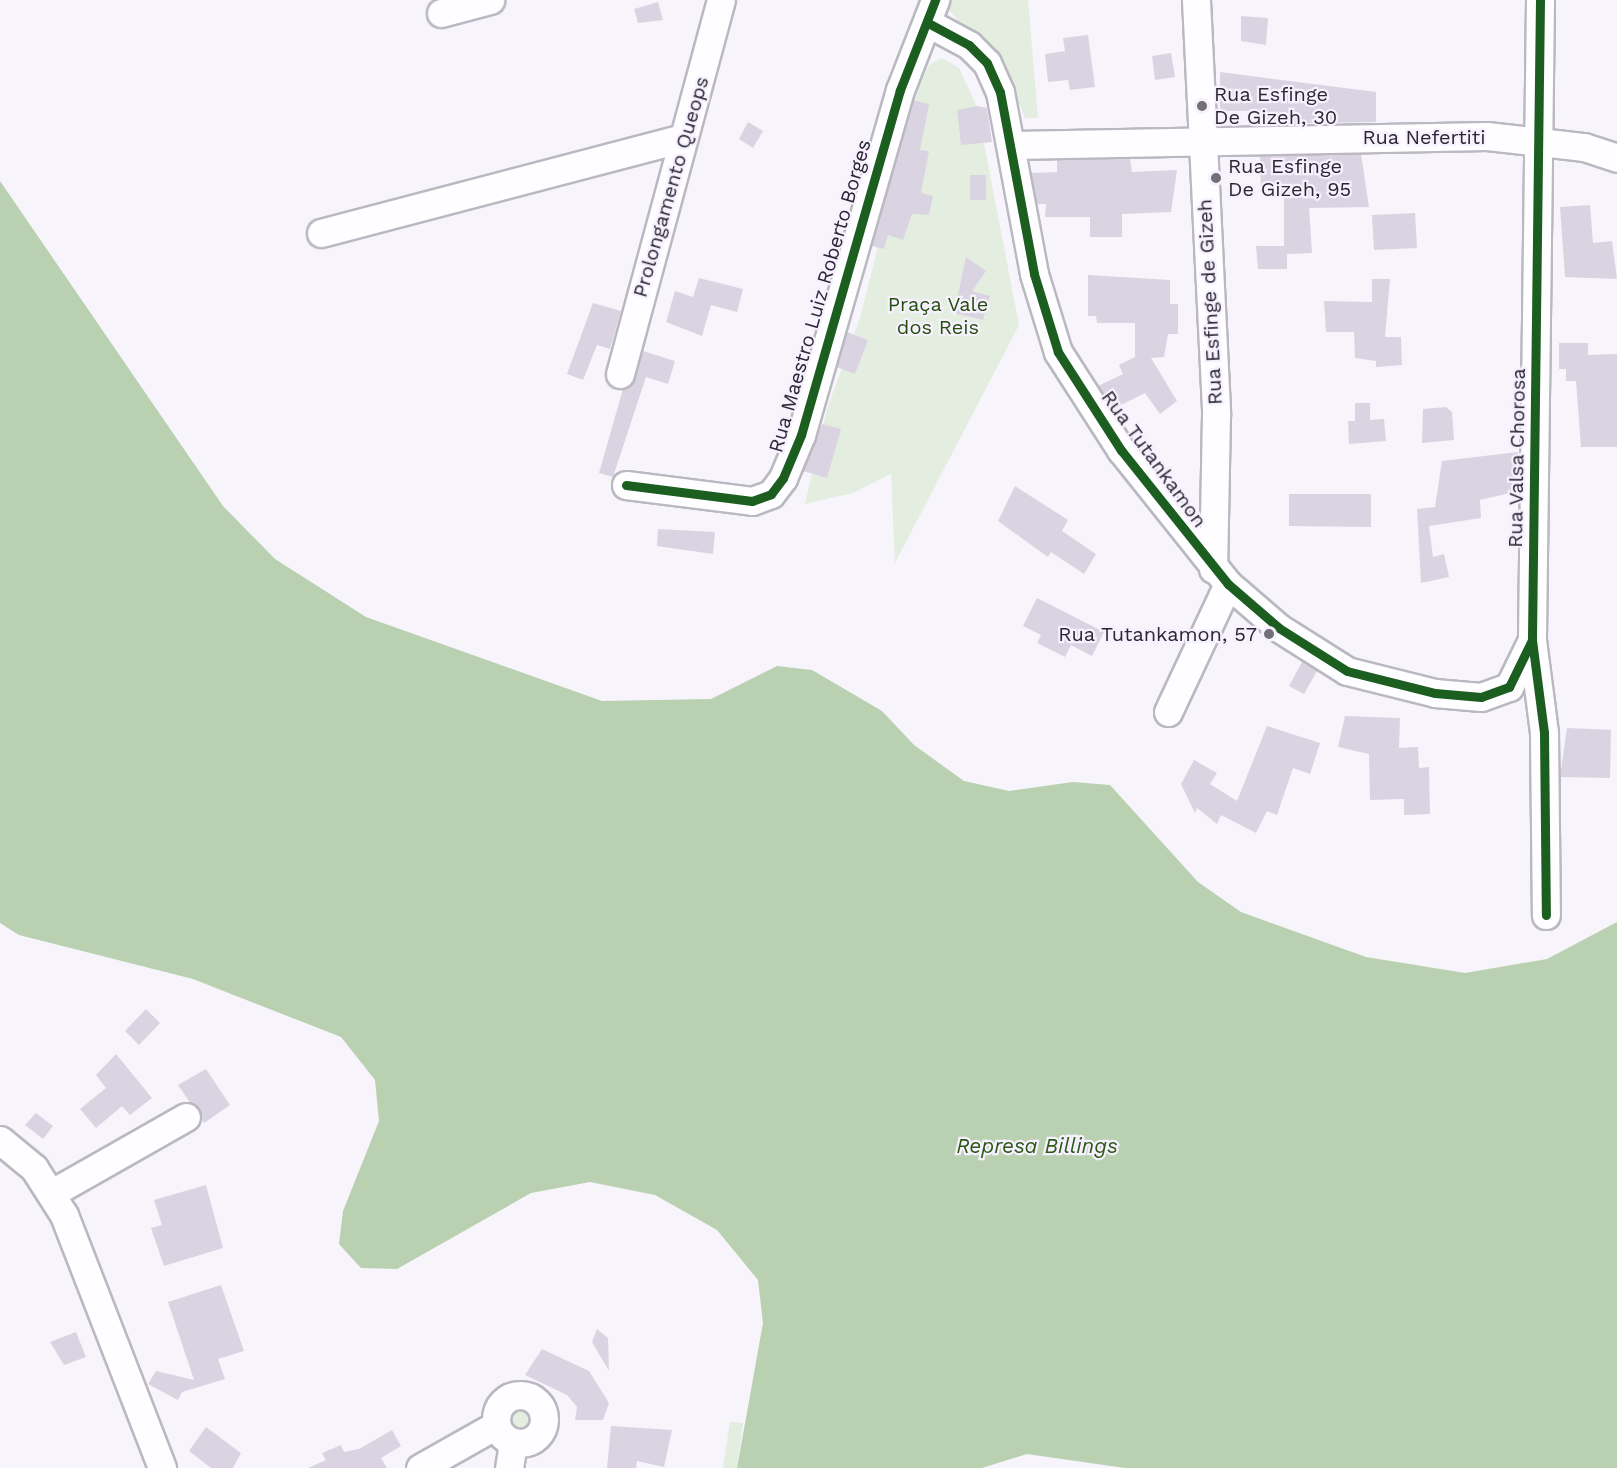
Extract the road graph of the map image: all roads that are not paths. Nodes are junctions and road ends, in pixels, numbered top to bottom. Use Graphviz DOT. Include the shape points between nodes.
graph roads {
  1 [pos="490,0"];
  2 [pos="721,0"];
  3 [pos="1196,0"];
  4 [pos="1540,0"];
  5 [pos="932,12"];
  6 [pos="441,13"];
  7 [pos="682,138"];
  8 [pos="1203,139"];
  9 [pos="1540,139"];
  10 [pos="1013,145"];
  11 [pos="1617,158"];
  12 [pos="321,233"];
  13 [pos="620,374"];
  14 [pos="626,485"];
  15 [pos="1221,577"];
  16 [pos="1532,640"];
  17 [pos="1168,712"];
  18 [pos="1546,915"];
  19 [pos="186,1118"];
  20 [pos="0,1140"];
  21 [pos="52,1193"];
  22 [pos="506,1445"];
  23 [pos="162,1468"];
  24 [pos="420,1468"];
  1 -- 6 [label="street"];
  2 -- 7 [label="street, Prolongamento Queops"];
  3 -- 8 [label="street, Rua Esfinge de Gizeh"];
  4 -- 9 [label="street, Rua Valsa Chorosa"];
  5 -- 10 [label="street, Rua Tutankamon" via="987,63 1000,92"];
  5 -- 14 [label="street, Rua Maestro Luiz Roberto Borges" via="900,90 801,435 777,487 763,498 720,501"];
  7 -- 12 [label="street"];
  7 -- 13 [label="street, Prolongamento Queops"];
  8 -- 9 [label="street, Rua Nefertiti"];
  8 -- 10 [label="street, Rua Nefertiti"];
  8 -- 15 [label="street, Rua Esfinge de Gizeh"];
  9 -- 11 [label="street, Rua Nefertiti"];
  9 -- 16 [label="street, Rua Valsa Chorosa"];
  10 -- 15 [label="street, Rua Tutankamon" via="1048,331 1121,450"];
  15 -- 16 [label="street, Rua Tutankamon" via="1279,628 1347,671 1435,693 1481,697 1509,687"];
  15 -- 17 [label="street, Rua Esfinge de Gizeh"];
  16 -- 18 [label="street, Rua Valsa Chorosa" via="1544,733"];
  19 -- 21 [label="street"];
  20 -- 21 [label="street" via="20,1154"];
  21 -- 23 [label="street"];
  22 -- 24 [label="street"];
}
